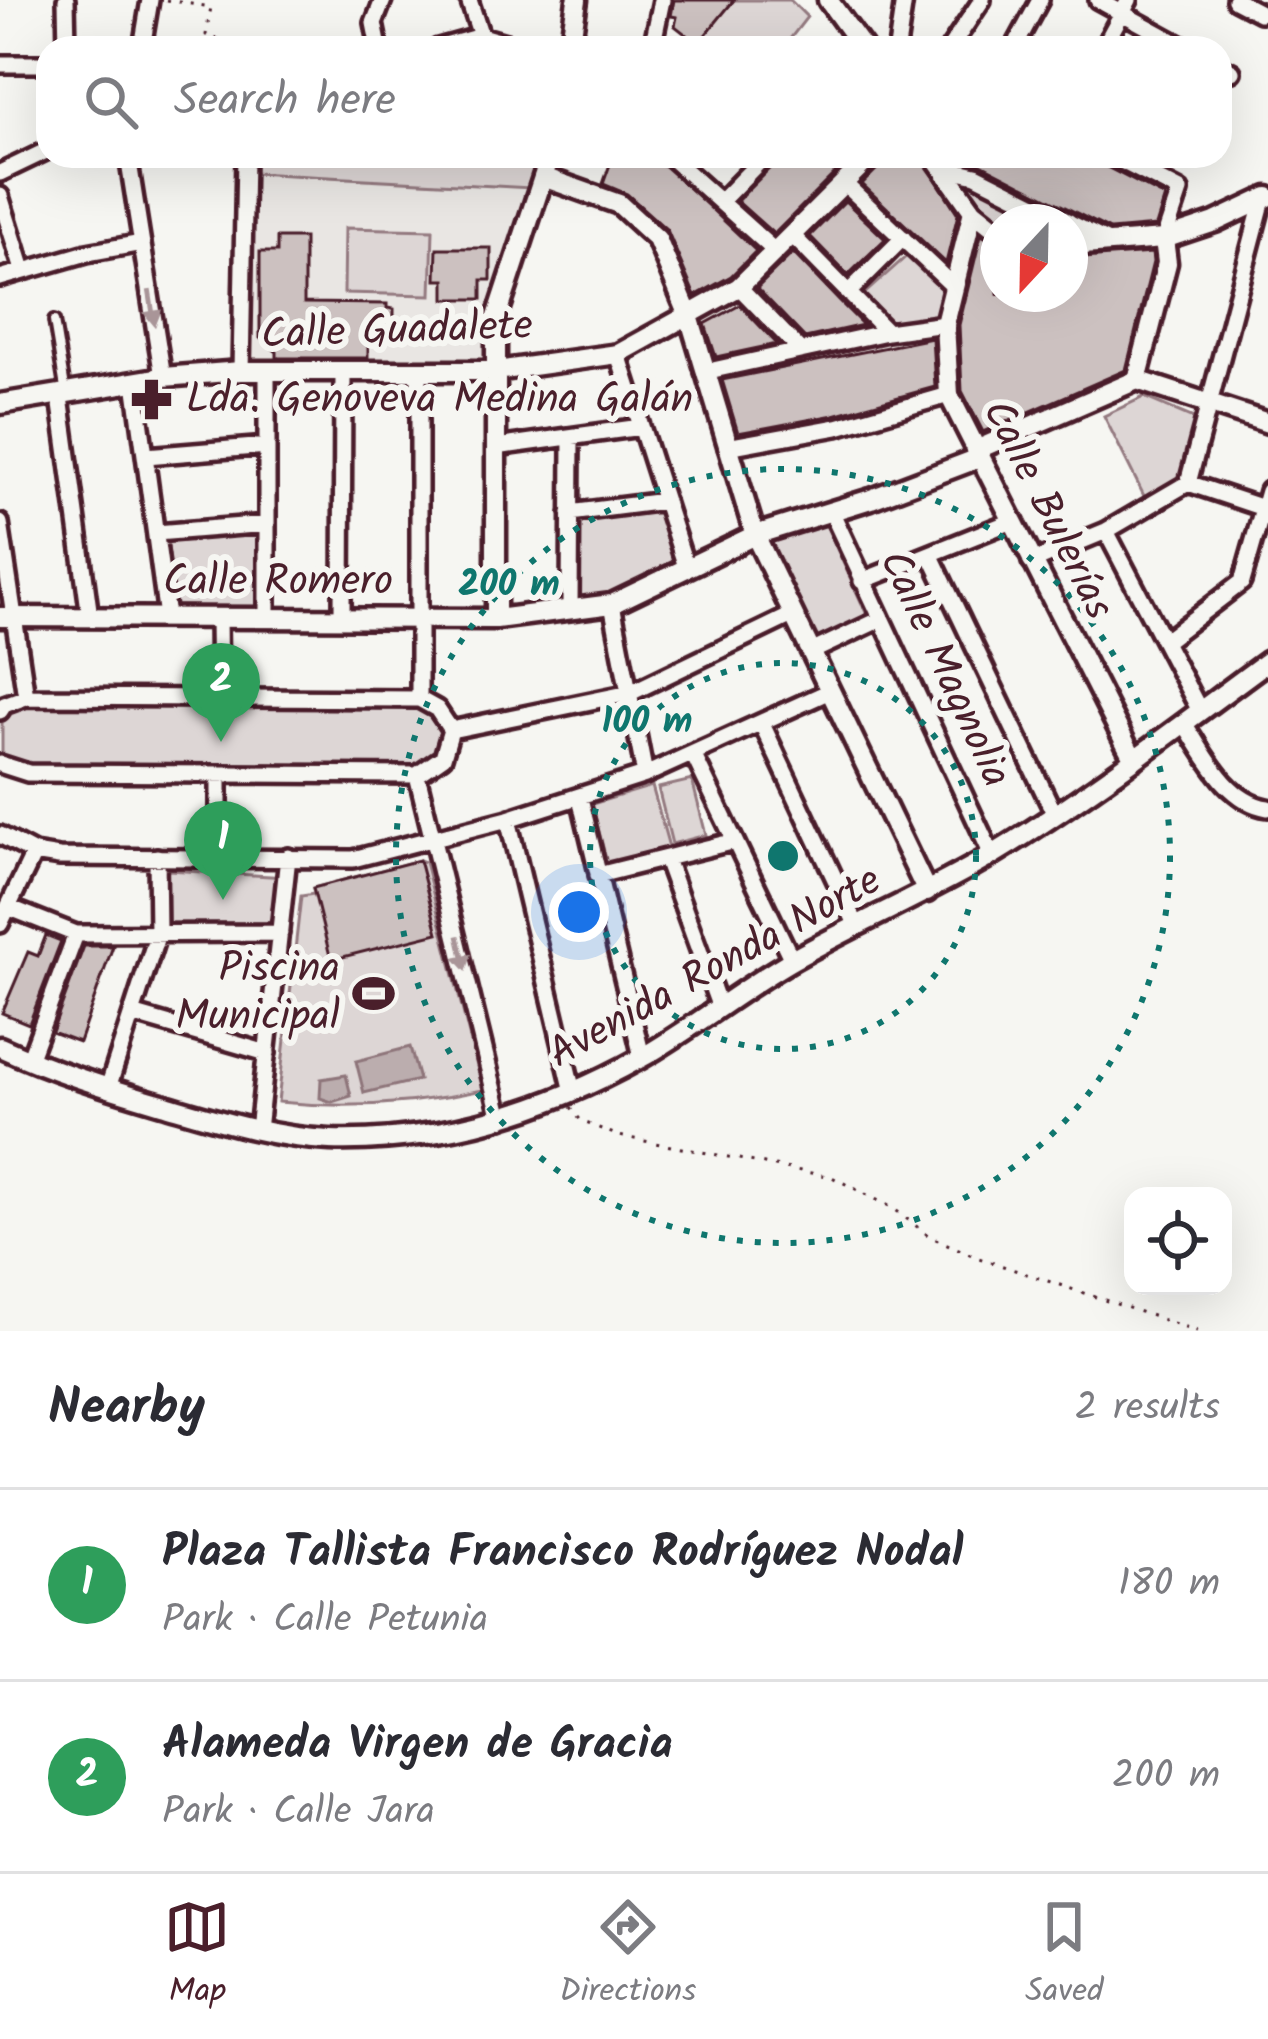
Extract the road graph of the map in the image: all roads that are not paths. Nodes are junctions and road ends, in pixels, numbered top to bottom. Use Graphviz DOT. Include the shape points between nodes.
graph roads {
  1 [pos="66,0"];
  2 [pos="150,0"];
  3 [pos="383,0"];
  4 [pos="469,0"];
  5 [pos="577,0"];
  6 [pos="662,0"];
  7 [pos="828,0"];
  8 [pos="904,0"];
  9 [pos="982,0"];
  10 [pos="1040,0"];
  11 [pos="1098,0"];
  12 [pos="1235,0"];
  13 [pos="1125,7"];
  14 [pos="1260,13"];
  15 [pos="67,36"];
  16 [pos="144,36"];
  17 [pos="377,36"];
  18 [pos="481,36"];
  19 [pos="572,36"];
  20 [pos="654,36"];
  21 [pos="854,36"];
  22 [pos="898,36"];
  23 [pos="958,36"];
  24 [pos="1020,36"];
  25 [pos="1109,36"];
  26 [pos="1168,36"];
  27 [pos="0,64"];
  28 [pos="36,64"];
  29 [pos="36,156"];
  30 [pos="130,168"];
  31 [pos="245,168"];
  32 [pos="546,168"];
  33 [pos="683,168"];
  34 [pos="753,168"];
  35 [pos="860,168"];
  36 [pos="948,168"];
  37 [pos="961,168"];
  38 [pos="1136,168"];
  39 [pos="0,172"];
  40 [pos="543,177"];
  41 [pos="845,184"];
  42 [pos="0,196"];
  43 [pos="1266,198"];
  44 [pos="722,200"];
  45 [pos="1034,204"];
  46 [pos="973,211"];
  47 [pos="980,217"];
  48 [pos="1088,231"];
  49 [pos="792,235"];
  50 [pos="902,238"];
  51 [pos="1164,238"];
  52 [pos="142,243"];
  53 [pos="1110,243"];
  54 [pos="1088,245"];
  55 [pos="776,251"];
  56 [pos="23,270"];
  57 [pos="0,278"];
  58 [pos="739,287"];
  59 [pos="954,287"];
  60 [pos="848,292"];
  61 [pos="689,316"];
  62 [pos="54,321"];
  63 [pos="945,324"];
  64 [pos="886,332"];
  65 [pos="800,351"];
  66 [pos="618,353"];
  67 [pos="241,371"];
  68 [pos="266,371"];
  69 [pos="496,371"];
  70 [pos="343,372"];
  71 [pos="419,372"];
  72 [pos="704,372"];
  73 [pos="163,377"];
  74 [pos="1137,380"];
  75 [pos="135,382"];
  76 [pos="949,395"];
  77 [pos="63,396"];
  78 [pos="0,404"];
  79 [pos="1211,405"];
  80 [pos="1268,424"];
  81 [pos="641,428"];
  82 [pos="571,438"];
  83 [pos="266,446"];
  84 [pos="496,447"];
  85 [pos="727,447"];
  86 [pos="977,454"];
  87 [pos="146,456"];
  88 [pos="1188,483"];
  89 [pos="1268,491"];
  90 [pos="664,500"];
  91 [pos="1263,508"];
  92 [pos="570,513"];
  93 [pos="832,513"];
  94 [pos="1010,522"];
  95 [pos="0,523"];
  96 [pos="266,524"];
  97 [pos="1106,531"];
  98 [pos="156,532"];
  99 [pos="755,535"];
  100 [pos="931,554"];
  101 [pos="1031,562"];
  102 [pos="686,567"];
  103 [pos="862,581"];
  104 [pos="612,604"];
  105 [pos="570,609"];
  106 [pos="792,615"];
  107 [pos="7,617"];
  108 [pos="90,617"];
  109 [pos="167,617"];
  110 [pos="218,618"];
  111 [pos="267,618"];
  112 [pos="342,618"];
  113 [pos="418,618"];
  114 [pos="496,619"];
  115 [pos="879,620"];
  116 [pos="1165,641"];
  117 [pos="811,652"];
  118 [pos="1268,661"];
  119 [pos="830,691"];
  120 [pos="630,693"];
  121 [pos="26,697"];
  122 [pos="219,699"];
  123 [pos="419,699"];
  124 [pos="0,711"];
  125 [pos="1192,717"];
  126 [pos="762,724"];
  127 [pos="451,730"];
  128 [pos="694,755"];
  129 [pos="1134,760"];
  130 [pos="0,764"];
  131 [pos="219,774"];
  132 [pos="418,775"];
  133 [pos="645,775"];
  134 [pos="580,798"];
  135 [pos="1268,808"];
  136 [pos="1055,815"];
  137 [pos="508,819"];
  138 [pos="0,835"];
  139 [pos="435,840"];
  140 [pos="735,842"];
  141 [pos="34,853"];
  142 [pos="992,855"];
  143 [pos="157,857"];
  144 [pos="219,857"];
  145 [pos="288,857"];
  146 [pos="666,859"];
  147 [pos="598,875"];
  148 [pos="927,892"];
  149 [pos="8,907"];
  150 [pos="0,924"];
  151 [pos="857,926"];
  152 [pos="280,933"];
  153 [pos="76,934"];
  154 [pos="158,934"];
  155 [pos="791,960"];
  156 [pos="720,1008"];
  157 [pos="132,1013"];
  158 [pos="0,1047"];
  159 [pos="267,1053"];
  160 [pos="642,1057"];
  161 [pos="29,1060"];
  162 [pos="108,1088"];
  163 [pos="568,1093"];
  164 [pos="501,1120"];
  165 [pos="257,1130"];
  1 -- 15 [label="street"];
  2 -- 16 [label="street"];
  3 -- 17 [label="street"];
  4 -- 18 [label="street"];
  5 -- 19 [label="street"];
  6 -- 20 [label="street"];
  7 -- 21 [label="street"];
  8 -- 22 [label="street"];
  9 -- 23 [label="street"];
  10 -- 24 [label="street"];
  11 -- 13 [label="street"];
  12 -- 14 [label="street"];
  13 -- 25 [label="street"];
  13 -- 26 [label="street"];
  27 -- 28 [label="street"];
  29 -- 39 [label="street"];
  30 -- 52 [label="street"];
  31 -- 67 [label="street"];
  32 -- 40 [label="street"];
  33 -- 44 [label="street"];
  34 -- 44 [label="street"];
  35 -- 41 [label="street, Calle Guadalete"];
  36 -- 46 [label="street"];
  37 -- 45 [label="street"];
  38 -- 51 [label="street" via="1180,190"];
  40 -- 61 [label="street" via="620,204 657,239"];
  40 -- 69 [label="street" via="496,320"];
  41 -- 49 [label="street, Calle Guadalete"];
  41 -- 50 [label="street"];
  42 -- 56 [label="street"];
  43 -- 51 [label="street"];
  43 -- 79 [label="street"];
  44 -- 55 [label="street"];
  46 -- 47 [label="street"];
  46 -- 59 [label="street, Calle Bulerías"];
  48 -- 53 [label="street"];
  49 -- 55 [label="street, Calle Guadalete"];
  49 -- 60 [label="street"];
  50 -- 59 [label="street"];
  50 -- 60 [label="street"];
  51 -- 53 [label="street"];
  51 -- 74 [label="street" via="1167,263"];
  52 -- 56 [label="street"];
  52 -- 73 [label="street, one-way"];
  53 -- 54 [label="street"];
  55 -- 58 [label="street, Calle Guadalete"];
  56 -- 57 [label="street"];
  58 -- 61 [label="street, Calle Guadalete"];
  58 -- 65 [label="street"];
  59 -- 63 [label="street, Calle Bulerías"];
  60 -- 64 [label="street"];
  61 -- 66 [label="street, Calle Guadalete"];
  61 -- 72 [label="street"];
  62 -- 77 [label="lane"];
  63 -- 64 [label="street"];
  63 -- 76 [label="street, Calle Bulerías"];
  64 -- 65 [label="street"];
  65 -- 72 [label="street"];
  66 -- 69 [label="street, Calle Guadalete"];
  66 -- 81 [label="street"];
  67 -- 68 [label="street, Calle Guadalete"];
  67 -- 73 [label="street, Calle Guadalete"];
  68 -- 70 [label="street, Calle Guadalete"];
  68 -- 83 [label="street"];
  69 -- 71 [label="street, Calle Guadalete"];
  69 -- 84 [label="street"];
  70 -- 71 [label="street, Calle Guadalete"];
  70 -- 112 [label="street"];
  71 -- 113 [label="street"];
  72 -- 85 [label="street"];
  73 -- 75 [label="street, Calle Guadalete"];
  74 -- 79 [label="street"];
  74 -- 86 [label="street, Calle Romero"];
  75 -- 77 [label="street, Calle Guadalete"];
  75 -- 87 [label="street"];
  76 -- 85 [label="street"];
  76 -- 86 [label="street, Calle Bulerías"];
  77 -- 78 [label="street, Calle Guadalete"];
  77 -- 108 [label="street"];
  79 -- 80 [label="street"];
  79 -- 88 [label="street"];
  81 -- 82 [label="street"];
  81 -- 90 [label="street"];
  82 -- 84 [label="street"];
  82 -- 92 [label="street"];
  83 -- 87 [label="street"];
  83 -- 96 [label="street"];
  84 -- 114 [label="street"];
  85 -- 99 [label="street"];
  86 -- 93 [label="street, Calle Romero"];
  86 -- 94 [label="street, Calle Bulerías"];
  87 -- 98 [label="street"];
  88 -- 91 [label="street"];
  88 -- 97 [label="street"];
  89 -- 91 [label="street"];
  90 -- 92 [label="street"];
  90 -- 102 [label="street"];
  91 -- 116 [label="street" via="1242,582"];
  92 -- 105 [label="street"];
  93 -- 99 [label="street, Calle Romero"];
  93 -- 103 [label="street, Calle Magnolia"];
  94 -- 100 [label="street"];
  94 -- 101 [label="street, Calle Bulerías"];
  95 -- 107 [label="street"];
  96 -- 98 [label="street"];
  96 -- 111 [label="street"];
  97 -- 101 [label="street"];
  97 -- 116 [label="street"];
  98 -- 109 [label="street"];
  99 -- 102 [label="street, Calle Romero"];
  99 -- 106 [label="street"];
  100 -- 103 [label="street"];
  100 -- 136 [label="street"];
  101 -- 129 [label="street, Calle Bulerías"];
  102 -- 104 [label="street, Calle Romero"];
  103 -- 115 [label="street, Calle Magnolia"];
  104 -- 105 [label="street, Calle Romero"];
  104 -- 120 [label="street"];
  105 -- 114 [label="street, Calle Romero"];
  106 -- 117 [label="street"];
  106 -- 120 [label="street"];
  107 -- 108 [label="street, Calle Romero"];
  107 -- 121 [label="street"];
  108 -- 109 [label="street, Calle Romero"];
  109 -- 110 [label="street, Calle Romero"];
  110 -- 111 [label="street, Calle Romero"];
  110 -- 122 [label="street"];
  111 -- 112 [label="street, Calle Romero"];
  112 -- 113 [label="street, Calle Romero"];
  113 -- 114 [label="street, Calle Romero"];
  113 -- 123 [label="street"];
  115 -- 117 [label="street"];
  115 -- 142 [label="street, Calle Magnolia"];
  116 -- 125 [label="street"];
  117 -- 119 [label="street"];
  118 -- 125 [label="street, Avenida Ronda Norte"];
  119 -- 126 [label="street"];
  119 -- 148 [label="street"];
  120 -- 127 [label="street"];
  120 -- 133 [label="street"];
  121 -- 122 [label="street"];
  121 -- 124 [label="street"];
  122 -- 123 [label="street"];
  123 -- 127 [label="street"];
  125 -- 129 [label="street, Avenida Ronda Norte"];
  125 -- 135 [label="street" via="1216,772 1237,795"];
  126 -- 128 [label="street"];
  126 -- 151 [label="street"];
  127 -- 132 [label="street" via="443,758"];
  128 -- 133 [label="street"];
  128 -- 140 [label="street"];
  129 -- 136 [label="street, Avenida Ronda Norte"];
  130 -- 131 [label="street" via="28,773"];
  131 -- 132 [label="street"];
  131 -- 144 [label="street"];
  132 -- 139 [label="street"];
  133 -- 134 [label="street"];
  134 -- 137 [label="street"];
  134 -- 147 [label="street"];
  136 -- 142 [label="street, Avenida Ronda Norte"];
  137 -- 139 [label="street"];
  137 -- 163 [label="street"];
  138 -- 141 [label="street"];
  139 -- 145 [label="street" via="352,859"];
  139 -- 164 [label="street, one-way"];
  140 -- 146 [label="street"];
  140 -- 155 [label="street"];
  141 -- 143 [label="street"];
  141 -- 149 [label="street"];
  142 -- 148 [label="street, Avenida Ronda Norte"];
  143 -- 144 [label="street"];
  143 -- 154 [label="street"];
  144 -- 145 [label="street"];
  145 -- 152 [label="street"];
  146 -- 147 [label="street"];
  146 -- 156 [label="street"];
  147 -- 160 [label="street"];
  148 -- 151 [label="street, Avenida Ronda Norte"];
  149 -- 150 [label="street"];
  149 -- 153 [label="street"];
  151 -- 155 [label="street, Avenida Ronda Norte"];
  152 -- 154 [label="street"];
  152 -- 159 [label="street"];
  153 -- 154 [label="street"];
  153 -- 161 [label="street"];
  154 -- 157 [label="street"];
  155 -- 156 [label="street, Avenida Ronda Norte"];
  156 -- 160 [label="street, Avenida Ronda Norte"];
  157 -- 159 [label="street"];
  157 -- 162 [label="street"];
  158 -- 161 [label="street, Avenida Ronda Norte"];
  159 -- 165 [label="street"];
  160 -- 163 [label="street, Avenida Ronda Norte"];
  161 -- 162 [label="street, Avenida Ronda Norte"];
  162 -- 165 [label="street, Avenida Ronda Norte"];
  163 -- 164 [label="street, Avenida Ronda Norte"];
  164 -- 165 [label="street, Avenida Ronda Norte" via="402,1138 327,1140"];
}
